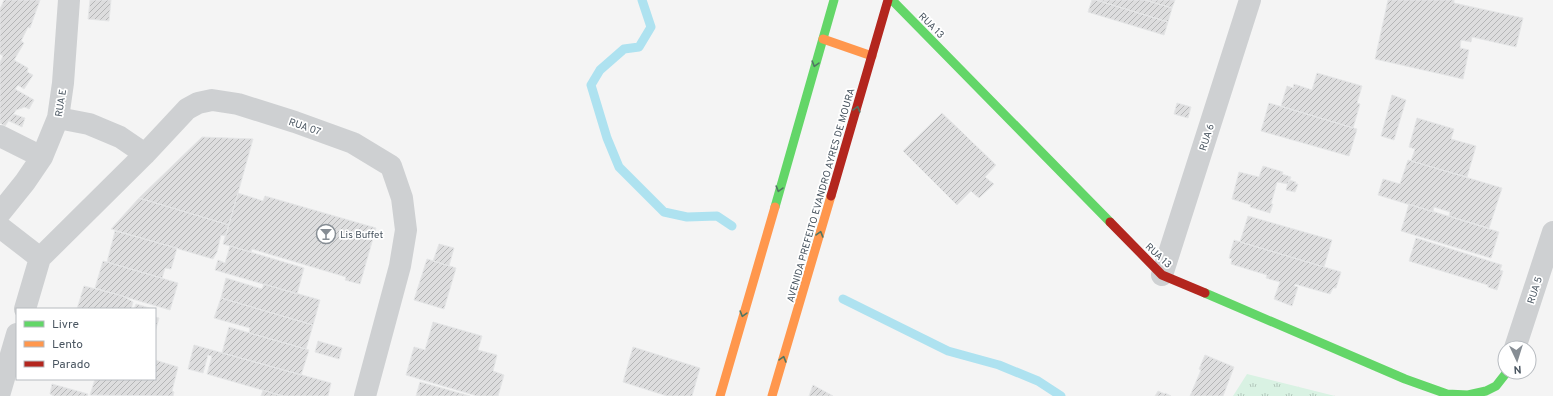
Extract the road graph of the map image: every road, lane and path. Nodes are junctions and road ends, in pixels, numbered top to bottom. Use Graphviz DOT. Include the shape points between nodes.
graph roads {
  1 [pos="68,0"];
  2 [pos="834,0"];
  3 [pos="888,0"];
  4 [pos="892,0"];
  5 [pos="1250,0"];
  6 [pos="823,39"];
  7 [pos="872,56"];
  8 [pos="58,118"];
  9 [pos="0,136"];
  10 [pos="145,154"];
  11 [pos="42,157"];
  12 [pos="0,213"];
  13 [pos="0,226"];
  14 [pos="1553,232"];
  15 [pos="40,258"];
  16 [pos="1162,275"];
  17 [pos="25,308"];
  18 [pos="16,337"];
  19 [pos="1518,340"];
  20 [pos="1501,380"];
  21 [pos="0,392"];
  22 [pos="365,396"];
  23 [pos="720,396"];
  24 [pos="772,396"];
  1 -- 8 [label="street, RUA E" via="63,83"];
  2 -- 6 [label="street"];
  3 -- 7 [label="street, AVENIDA PREFEITO EVANDRO AYRES DE MOURA"];
  4 -- 16 [label="street, RUA 13"];
  5 -- 16 [label="street, RUA 6"];
  6 -- 7 [label="street"];
  6 -- 23 [label="street, one-way"];
  24 -- 7 [label="street, AVENIDA PREFEITO EVANDRO AYRES DE MOURA, one-way"];
  8 -- 10 [label="street" via="89,124 120,137"];
  8 -- 11 [label="street, RUA E"];
  9 -- 11 [label="street"];
  10 -- 15 [label="street, RUA 07"];
  10 -- 22 [label="street, RUA 07" via="187,109 212,100 238,104 353,143 391,166 402,198 406,230 400,266"];
  11 -- 12 [label="street, RUA E"];
  13 -- 15 [label="street"];
  14 -- 19 [label="street, RUA 5"];
  15 -- 17 [label="street"];
  16 -- 20 [label="street, RUA 13" via="1405,379 1447,394 1468,395 1486,391"];
  18 -- 21 [label="street"];
}
